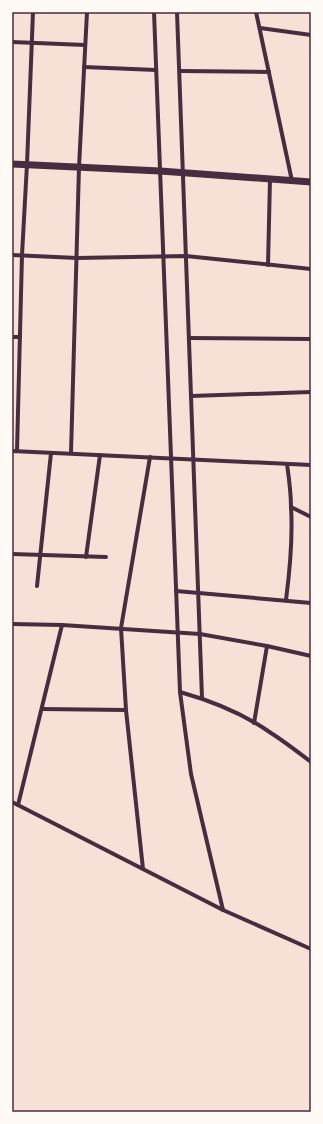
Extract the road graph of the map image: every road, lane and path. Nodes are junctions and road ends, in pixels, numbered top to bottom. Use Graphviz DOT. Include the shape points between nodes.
graph roads {
  1 [pos="33,12"];
  2 [pos="87,12"];
  3 [pos="154,12"];
  4 [pos="177,12"];
  5 [pos="256,12"];
  6 [pos="260,28"];
  7 [pos="311,35"];
  8 [pos="12,42"];
  9 [pos="32,43"];
  10 [pos="85,45"];
  11 [pos="84,67"];
  12 [pos="156,70"];
  13 [pos="180,71"];
  14 [pos="269,72"];
  15 [pos="12,164"];
  16 [pos="27,164"];
  17 [pos="79,167"];
  18 [pos="160,172"];
  19 [pos="183,174"];
  20 [pos="270,179"];
  21 [pos="292,181"];
  22 [pos="311,182"];
  23 [pos="12,255"];
  24 [pos="22,255"];
  25 [pos="164,256"];
  26 [pos="186,256"];
  27 [pos="77,258"];
  28 [pos="268,265"];
  29 [pos="311,268"];
  30 [pos="12,337"];
  31 [pos="20,337"];
  32 [pos="189,338"];
  33 [pos="311,339"];
  34 [pos="311,392"];
  35 [pos="191,396"];
  36 [pos="14,451"];
  37 [pos="51,452"];
  38 [pos="71,454"];
  39 [pos="100,455"];
  40 [pos="150,457"];
  41 [pos="171,458"];
  42 [pos="193,460"];
  43 [pos="287,464"];
  44 [pos="311,465"];
  45 [pos="291,507"];
  46 [pos="311,517"];
  47 [pos="12,554"];
  48 [pos="40,556"];
  49 [pos="86,557"];
  50 [pos="106,557"];
  51 [pos="37,586"];
  52 [pos="176,591"];
  53 [pos="198,594"];
  54 [pos="286,600"];
  55 [pos="311,603"];
  56 [pos="12,624"];
  57 [pos="62,625"];
  58 [pos="121,628"];
  59 [pos="178,632"];
  60 [pos="200,634"];
  61 [pos="267,646"];
  62 [pos="311,656"];
  63 [pos="180,692"];
  64 [pos="202,698"];
  65 [pos="42,709"];
  66 [pos="126,710"];
  67 [pos="254,723"];
  68 [pos="311,762"];
  69 [pos="12,802"];
  70 [pos="18,805"];
  71 [pos="143,869"];
  72 [pos="222,910"];
  73 [pos="311,949"];
  1 -- 9 [label="street"];
  2 -- 10 [label="street"];
  3 -- 12 [label="street"];
  4 -- 13 [label="street"];
  5 -- 6 [label="street"];
  6 -- 7 [label="street"];
  6 -- 14 [label="street"];
  8 -- 9 [label="street"];
  9 -- 10 [label="street"];
  9 -- 16 [label="street"];
  10 -- 11 [label="street"];
  11 -- 12 [label="street"];
  11 -- 17 [label="street"];
  12 -- 18 [label="street"];
  13 -- 14 [label="street"];
  13 -- 19 [label="street"];
  14 -- 21 [label="street"];
  15 -- 16 [label="street"];
  16 -- 17 [label="street"];
  16 -- 24 [label="street"];
  17 -- 18 [label="street"];
  17 -- 27 [label="street"];
  18 -- 19 [label="street"];
  18 -- 25 [label="street"];
  19 -- 20 [label="street"];
  19 -- 26 [label="street"];
  20 -- 21 [label="street"];
  20 -- 28 [label="street"];
  21 -- 22 [label="street"];
  23 -- 24 [label="street"];
  24 -- 27 [label="street"];
  24 -- 31 [label="street"];
  25 -- 26 [label="street"];
  25 -- 27 [label="street"];
  25 -- 41 [label="street"];
  26 -- 28 [label="street"];
  26 -- 32 [label="street"];
  27 -- 38 [label="street"];
  28 -- 29 [label="street"];
  30 -- 31 [label="street"];
  31 -- 36 [label="street"];
  32 -- 33 [label="street"];
  32 -- 35 [label="street"];
  34 -- 35 [label="street"];
  35 -- 42 [label="street"];
  36 -- 37 [label="street"];
  37 -- 38 [label="street"];
  37 -- 48 [label="street"];
  38 -- 39 [label="street"];
  39 -- 40 [label="street"];
  39 -- 49 [label="street"];
  40 -- 41 [label="street"];
  40 -- 58 [label="street"];
  41 -- 42 [label="street"];
  41 -- 52 [label="street"];
  42 -- 43 [label="street"];
  42 -- 53 [label="street"];
  43 -- 44 [label="street"];
  43 -- 45 [label="street"];
  45 -- 46 [label="street"];
  45 -- 54 [label="street" via="290,569"];
  47 -- 48 [label="street"];
  48 -- 49 [label="street"];
  48 -- 51 [label="street"];
  49 -- 50 [label="street"];
  52 -- 53 [label="street"];
  52 -- 59 [label="street"];
  53 -- 54 [label="street"];
  53 -- 60 [label="street"];
  54 -- 55 [label="street"];
  56 -- 57 [label="street"];
  57 -- 58 [label="street"];
  57 -- 65 [label="street"];
  58 -- 59 [label="street"];
  58 -- 66 [label="street"];
  59 -- 60 [label="street"];
  59 -- 63 [label="street"];
  60 -- 61 [label="street"];
  60 -- 64 [label="street"];
  61 -- 62 [label="street"];
  61 -- 67 [label="street"];
  63 -- 64 [label="street"];
  63 -- 72 [label="street" via="192,774"];
  64 -- 67 [label="street"];
  65 -- 66 [label="street"];
  65 -- 70 [label="street"];
  66 -- 71 [label="street"];
  67 -- 68 [label="street"];
  69 -- 70 [label="street"];
  70 -- 71 [label="street"];
  71 -- 72 [label="street"];
  72 -- 73 [label="street"];
}
